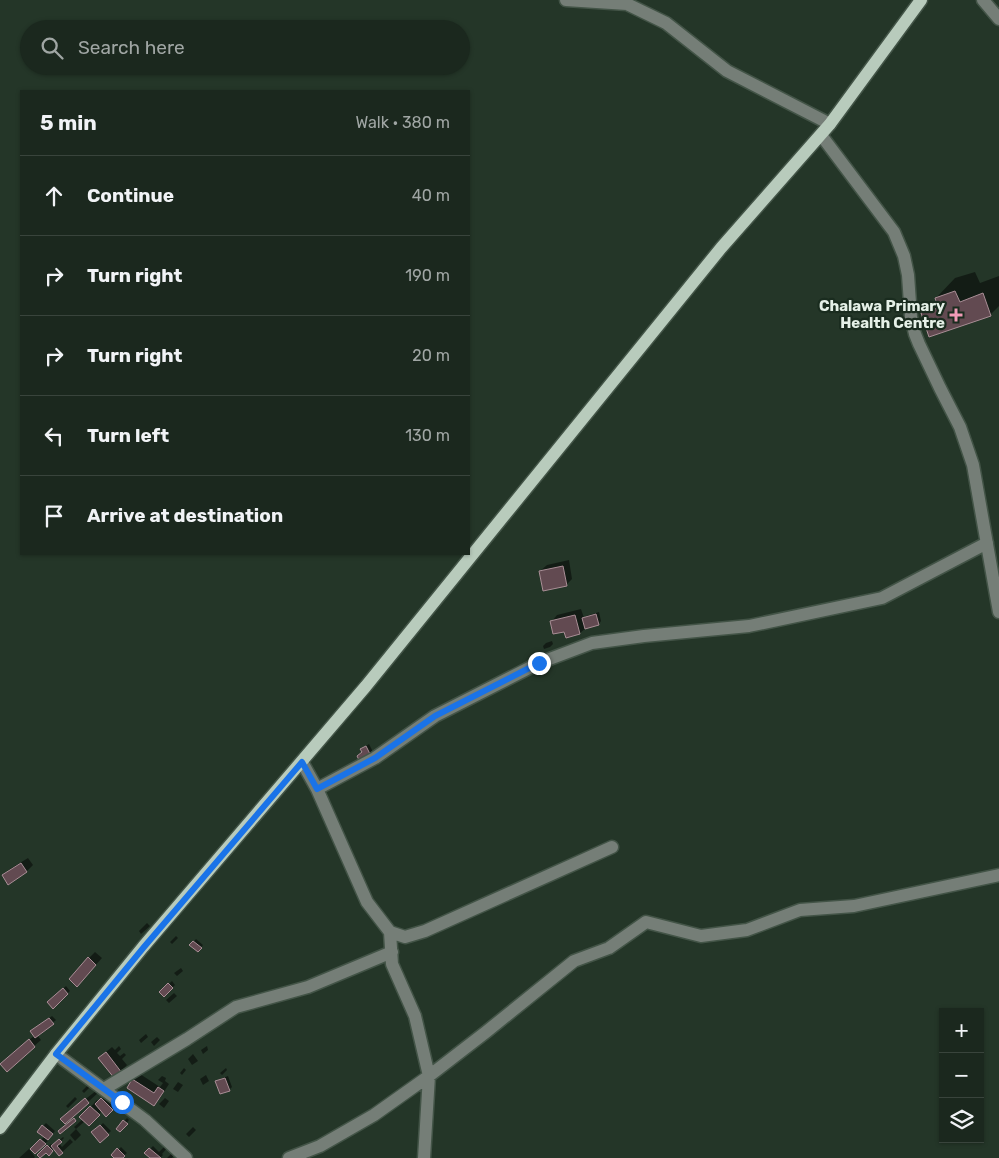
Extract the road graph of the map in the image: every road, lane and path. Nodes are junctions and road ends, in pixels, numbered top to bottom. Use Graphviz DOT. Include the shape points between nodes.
graph roads {
  1 [pos="566,0"];
  2 [pos="920,0"];
  3 [pos="983,0"];
  4 [pos="999,20"];
  5 [pos="830,124"];
  6 [pos="821,135"];
  7 [pos="988,543"];
  8 [pos="999,612"];
  9 [pos="302,762"];
  10 [pos="317,789"];
  11 [pos="612,847"];
  12 [pos="999,875"];
  13 [pos="390,932"];
  14 [pos="392,952"];
  15 [pos="56,1054"];
  16 [pos="429,1076"];
  17 [pos="104,1089"];
  18 [pos="0,1128"];
  19 [pos="186,1158"];
  20 [pos="289,1158"];
  21 [pos="424,1158"];
  1 -- 5 [label="street" via="627,4 666,23 727,71"];
  2 -- 5 [label="main road"];
  3 -- 4 [label="street"];
  5 -- 6 [label="main road"];
  6 -- 7 [label="street" via="894,232 904,256 915,334 960,427 974,465"];
  6 -- 9 [label="main road" via="721,248"];
  7 -- 8 [label="street"];
  7 -- 10 [label="street" via="882,598 749,626 592,643 539,663 435,716 375,758"];
  9 -- 10 [label="street"];
  9 -- 15 [label="main road"];
  10 -- 13 [label="street" via="367,902"];
  11 -- 13 [label="street" via="425,931 405,937"];
  12 -- 16 [label="street" via="854,906 800,910 747,930 701,936 646,922 609,948 574,961"];
  13 -- 14 [label="street"];
  14 -- 16 [label="street" via="392,964 416,1016"];
  14 -- 17 [label="street" via="308,987 236,1007"];
  15 -- 17 [label="street"];
  15 -- 18 [label="main road"];
  16 -- 20 [label="street" via="374,1115 320,1146"];
  16 -- 21 [label="street"];
  17 -- 19 [label="street" via="145,1120"];
}
